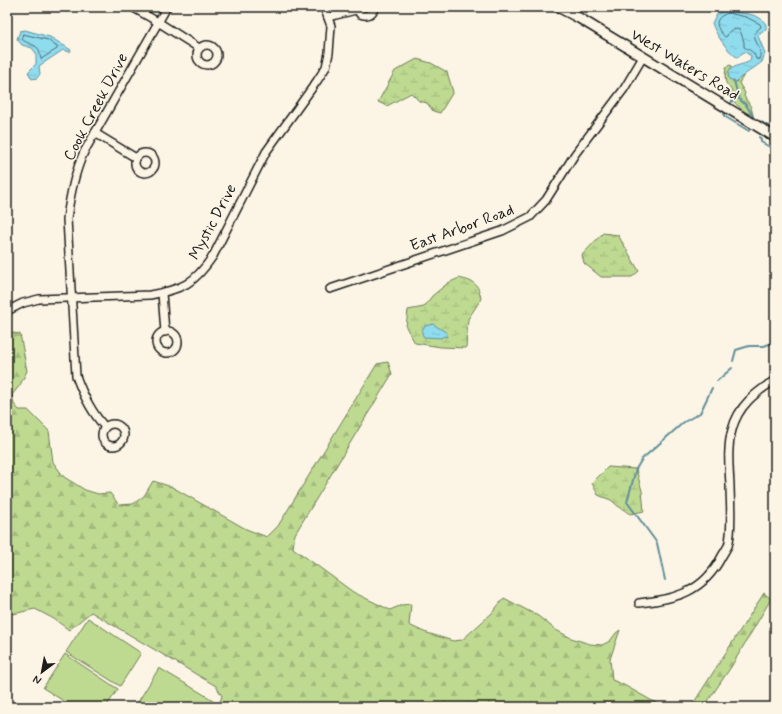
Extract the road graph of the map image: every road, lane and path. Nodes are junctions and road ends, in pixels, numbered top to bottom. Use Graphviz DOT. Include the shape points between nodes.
graph roads {
  1 [pos="132,7"];
  2 [pos="167,7"];
  3 [pos="324,7"];
  4 [pos="375,7"];
  5 [pos="558,7"];
  6 [pos="356,8"];
  7 [pos="328,17"];
  8 [pos="158,22"];
  9 [pos="199,48"];
  10 [pos="643,57"];
  11 [pos="95,133"];
  12 [pos="775,137"];
  13 [pos="136,158"];
  14 [pos="330,289"];
  15 [pos="162,293"];
  16 [pos="70,298"];
  17 [pos="7,311"];
  18 [pos="166,332"];
  19 [pos="775,380"];
  20 [pos="105,427"];
  21 [pos="639,603"];
  1 -- 8 [label="street"];
  2 -- 8 [label="street, Cook Creek Drive"];
  3 -- 7 [label="street, Mystic Drive"];
  4 -- 6 [label="street" via="367,16 360,14"];
  5 -- 10 [label="street, West Waters Road"];
  6 -- 7 [label="street"];
  7 -- 15 [label="street, Mystic Drive" via="331,37 326,67 266,152 213,256 192,281"];
  8 -- 9 [label="street"];
  8 -- 11 [label="street, Cook Creek Drive"];
  10 -- 12 [label="street, West Waters Road"];
  10 -- 14 [label="street, East Arbor Road" via="546,200 530,217 502,230"];
  11 -- 13 [label="street"];
  11 -- 16 [label="street, Cook Creek Drive" via="79,164 70,195 67,219"];
  15 -- 16 [label="street, Mystic Drive"];
  15 -- 18 [label="street"];
  16 -- 17 [label="street, Mystic Drive" via="23,303"];
  16 -- 20 [label="street, Cook Creek Drive" via="76,376 84,397"];
  19 -- 21 [label="street" via="749,400 732,428 729,455 731,519 728,545 716,567 701,585 681,595 661,601"];
}
